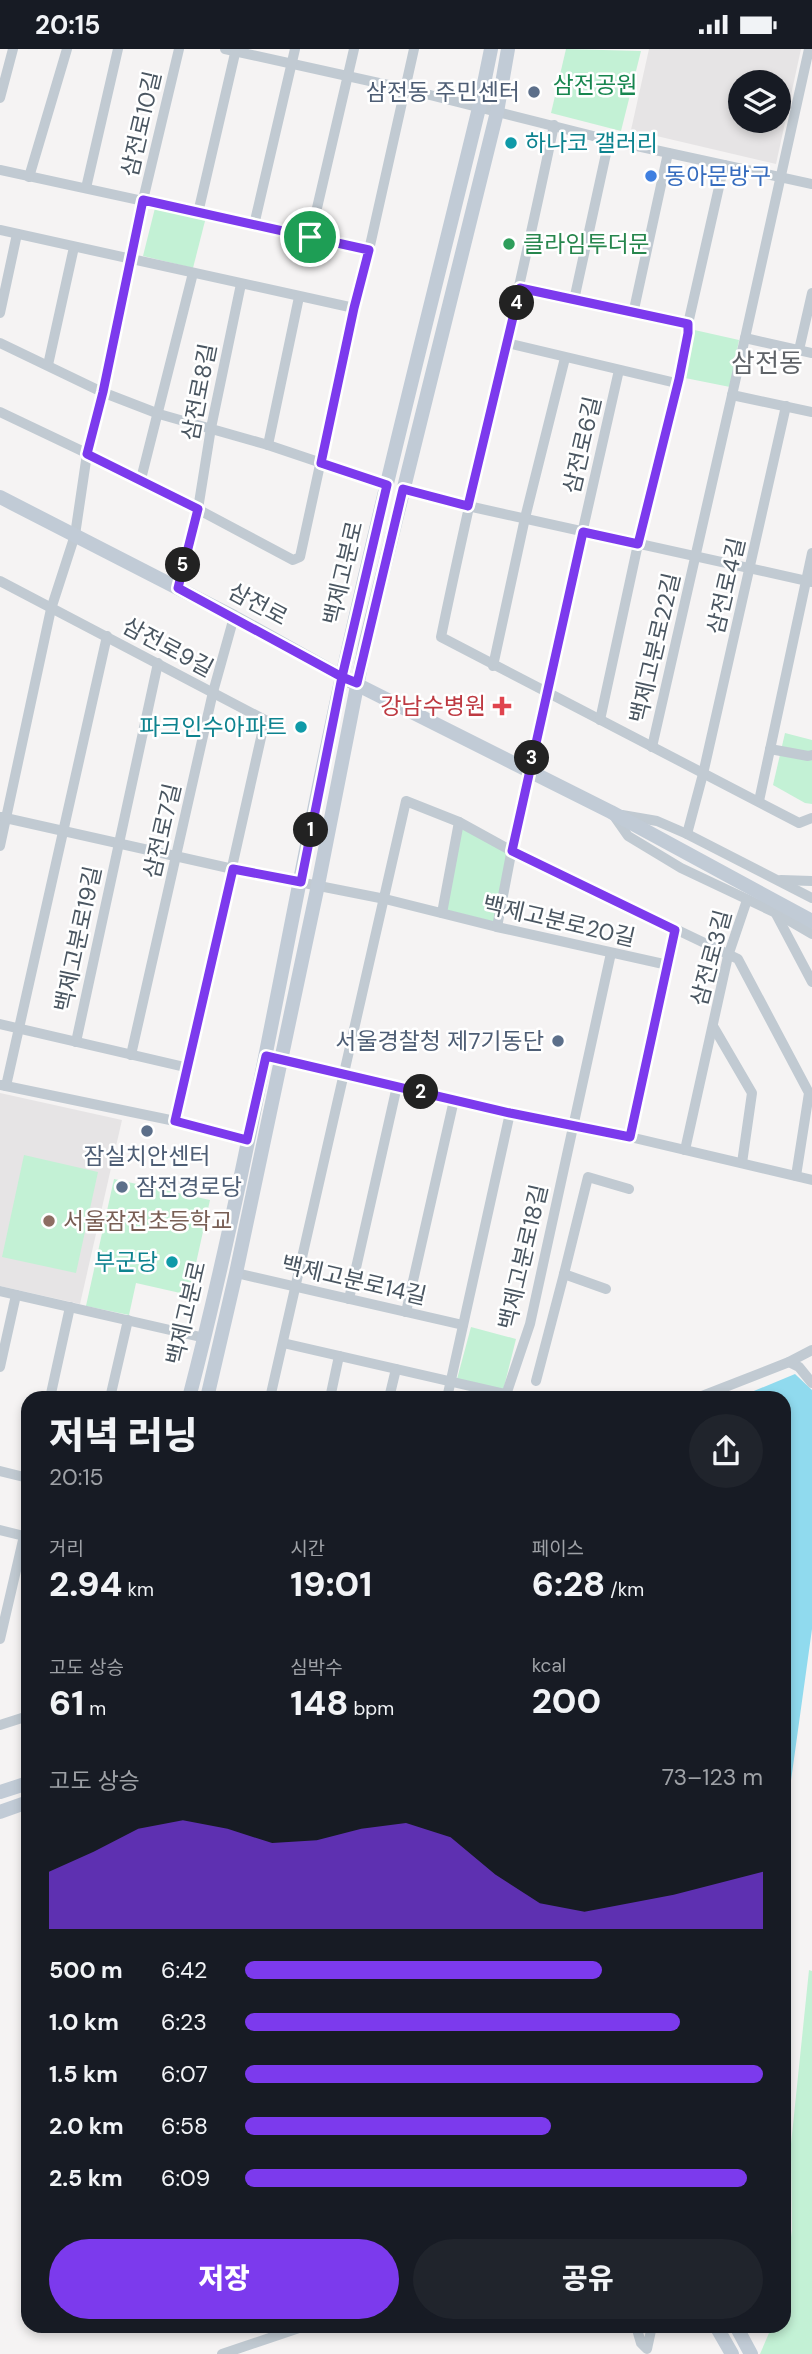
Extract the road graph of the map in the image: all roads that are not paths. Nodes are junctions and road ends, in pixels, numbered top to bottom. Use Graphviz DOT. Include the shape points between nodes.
graph roads {
  1 [pos="13,49"];
  2 [pos="67,49"];
  3 [pos="118,49"];
  4 [pos="179,49"];
  5 [pos="225,49"];
  6 [pos="295,49"];
  7 [pos="354,49"];
  8 [pos="414,49"];
  9 [pos="491,49"];
  10 [pos="508,49"];
  11 [pos="809,49"];
  12 [pos="236,50"];
  13 [pos="292,63"];
  14 [pos="348,76"];
  15 [pos="407,89"];
  16 [pos="0,98"];
  17 [pos="480,108"];
  18 [pos="497,112"];
  19 [pos="554,125"];
  20 [pos="610,139"];
  21 [pos="668,153"];
  22 [pos="724,165"];
  23 [pos="0,170"];
  24 [pos="29,177"];
  25 [pos="779,177"];
  26 [pos="812,184"];
  27 [pos="86,188"];
  28 [pos="143,200"];
  29 [pos="198,213"];
  30 [pos="254,225"];
  31 [pos="0,230"];
  32 [pos="17,234"];
  33 [pos="310,237"];
  34 [pos="74,247"];
  35 [pos="369,250"];
  36 [pos="130,258"];
  37 [pos="192,273"];
  38 [pos="241,284"];
  39 [pos="520,288"];
  40 [pos="812,293"];
  41 [pos="299,297"];
  42 [pos="574,300"];
  43 [pos="354,308"];
  44 [pos="0,313"];
  45 [pos="633,314"];
  46 [pos="688,324"];
  47 [pos="745,338"];
  48 [pos="0,343"];
  49 [pos="507,343"];
  50 [pos="799,350"];
  51 [pos="812,353"];
  52 [pos="565,358"];
  53 [pos="48,365"];
  54 [pos="619,370"];
  55 [pos="676,383"];
  56 [pos="103,392"];
  57 [pos="733,395"];
  58 [pos="786,406"];
  59 [pos="0,411"];
  60 [pos="812,412"];
  61 [pos="159,414"];
  62 [pos="211,428"];
  63 [pos="268,446"];
  64 [pos="87,454"];
  65 [pos="321,463"];
  66 [pos="141,479"];
  67 [pos="387,485"];
  68 [pos="403,489"];
  69 [pos="0,497"];
  70 [pos="468,506"];
  71 [pos="198,509"];
  72 [pos="525,518"];
  73 [pos="583,532"];
  74 [pos="75,535"];
  75 [pos="638,544"];
  76 [pos="812,553"];
  77 [pos="695,557"];
  78 [pos="749,569"];
  79 [pos="0,581"];
  80 [pos="809,581"];
  81 [pos="178,588"];
  82 [pos="51,609"];
  83 [pos="234,617"];
  84 [pos="107,636"];
  85 [pos="158,663"];
  86 [pos="493,666"];
  87 [pos="342,677"];
  88 [pos="357,683"];
  89 [pos="213,692"];
  90 [pos="546,692"];
  91 [pos="600,720"];
  92 [pos="652,747"];
  93 [pos="770,749"];
  94 [pos="812,755"];
  95 [pos="531,771"];
  96 [pos="703,774"];
  97 [pos="759,801"];
  98 [pos="611,813"];
  99 [pos="3,818"];
  100 [pos="812,818"];
  101 [pos="459,822"];
  102 [pos="63,831"];
  103 [pos="687,834"];
  104 [pos="119,844"];
  105 [pos="0,846"];
  106 [pos="512,851"];
  107 [pos="176,856"];
  108 [pos="233,869"];
  109 [pos="778,880"];
  110 [pos="812,881"];
  111 [pos="301,882"];
  112 [pos="318,885"];
  113 [pos="385,898"];
  114 [pos="812,898"];
  115 [pos="747,900"];
  116 [pos="442,913"];
  117 [pos="776,913"];
  118 [pos="809,921"];
  119 [pos="497,927"];
  120 [pos="675,930"];
  121 [pos="812,934"];
  122 [pos="611,953"];
  123 [pos="728,956"];
  124 [pos="667,965"];
  125 [pos="812,982"];
  126 [pos="0,1024"];
  127 [pos="713,1025"];
  128 [pos="19,1028"];
  129 [pos="76,1042"];
  130 [pos="131,1055"];
  131 [pos="273,1058"];
  132 [pos="189,1068"];
  133 [pos="345,1073"];
  134 [pos="3,1086"];
  135 [pos="397,1086"];
  136 [pos="454,1100"];
  137 [pos="510,1113"];
  138 [pos="175,1121"];
  139 [pos="572,1126"];
  140 [pos="630,1137"];
  141 [pos="247,1140"];
  142 [pos="685,1150"];
  143 [pos="742,1163"];
  144 [pos="796,1176"];
  145 [pos="812,1180"];
  146 [pos="629,1189"];
  147 [pos="236,1273"];
  148 [pos="564,1274"];
  149 [pos="296,1287"];
  150 [pos="606,1289"];
  151 [pos="0,1291"];
  152 [pos="16,1295"];
  153 [pos="349,1299"];
  154 [pos="70,1307"];
  155 [pos="406,1312"];
  156 [pos="128,1320"];
  157 [pos="463,1325"];
  158 [pos="205,1338"];
  159 [pos="283,1343"];
  160 [pos="812,1350"];
  161 [pos="1,1354"];
  162 [pos="340,1356"];
  163 [pos="789,1361"];
  164 [pos="0,1367"];
  165 [pos="396,1369"];
  166 [pos="536,1381"];
  167 [pos="451,1382"];
  168 [pos="812,1383"];
  169 [pos="52,1391"];
  170 [pos="112,1391"];
  171 [pos="191,1391"];
  172 [pos="209,1391"];
  173 [pos="272,1391"];
  174 [pos="332,1391"];
  175 [pos="391,1391"];
  176 [pos="449,1391"];
  177 [pos="486,1391"];
  178 [pos="508,1391"];
  179 [pos="714,1391"];
  180 [pos="0,1471"];
  181 [pos="21,1476"];
  182 [pos="0,1530"];
  183 [pos="21,1535"];
  184 [pos="21,1556"];
  185 [pos="0,1639"];
  186 [pos="21,1718"];
  187 [pos="0,1725"];
  188 [pos="21,1785"];
  189 [pos="0,1791"];
  190 [pos="21,1804"];
  191 [pos="0,1812"];
  192 [pos="284,2333"];
  193 [pos="638,2333"];
  194 [pos="650,2333"];
  195 [pos="720,2333"];
  196 [pos="740,2333"];
  197 [pos="646,2352"];
  198 [pos="222,2354"];
  199 [pos="732,2354"];
  200 [pos="751,2354"];
  1 -- 16 [label="street"];
  2 -- 24 [label="street"];
  3 -- 27 [label="street"];
  4 -- 28 [label="street, 삼전로10길"];
  5 -- 12 [label="street"];
  6 -- 13 [label="street"];
  7 -- 14 [label="street"];
  8 -- 15 [label="street"];
  9 -- 17 [label="main road, 백제고분로"];
  10 -- 18 [label="main road, 백제고분로"];
  11 -- 25 [label="street, 백제고분로22길"];
  12 -- 13 [label="street"];
  12 -- 29 [label="street"];
  13 -- 14 [label="street"];
  13 -- 30 [label="street"];
  14 -- 15 [label="street"];
  14 -- 33 [label="street"];
  15 -- 17 [label="street"];
  15 -- 35 [label="street"];
  17 -- 18 [label="street"];
  17 -- 67 [label="main road, 백제고분로"];
  18 -- 19 [label="street"];
  18 -- 68 [label="main road, 백제고분로"];
  19 -- 20 [label="street"];
  19 -- 39 [label="street"];
  20 -- 21 [label="street"];
  20 -- 42 [label="street"];
  21 -- 22 [label="street"];
  21 -- 45 [label="street"];
  22 -- 25 [label="street"];
  22 -- 46 [label="street, 백제고분로22길"];
  23 -- 24 [label="street"];
  24 -- 27 [label="street"];
  25 -- 26 [label="street"];
  25 -- 47 [label="street, 백제고분로22길"];
  27 -- 28 [label="street"];
  28 -- 29 [label="street"];
  28 -- 36 [label="street, 삼전로10길"];
  29 -- 30 [label="street"];
  30 -- 33 [label="street"];
  31 -- 32 [label="street"];
  32 -- 34 [label="street"];
  32 -- 44 [label="street"];
  33 -- 35 [label="street"];
  34 -- 36 [label="street"];
  34 -- 53 [label="street"];
  35 -- 43 [label="street"];
  36 -- 37 [label="street"];
  36 -- 56 [label="street, 삼전로10길"];
  37 -- 38 [label="street"];
  37 -- 61 [label="street"];
  38 -- 41 [label="street"];
  38 -- 62 [label="street, 삼전로8길"];
  39 -- 42 [label="street"];
  39 -- 49 [label="street"];
  40 -- 50 [label="street"];
  41 -- 43 [label="street"];
  41 -- 63 [label="street"];
  42 -- 45 [label="street"];
  43 -- 65 [label="street"];
  45 -- 46 [label="street"];
  46 -- 55 [label="street, 백제고분로22길"];
  47 -- 50 [label="street"];
  47 -- 57 [label="street, 백제고분로22길"];
  48 -- 53 [label="street"];
  49 -- 52 [label="street"];
  49 -- 70 [label="street"];
  50 -- 51 [label="street"];
  52 -- 54 [label="street"];
  52 -- 72 [label="street"];
  53 -- 56 [label="street"];
  54 -- 55 [label="street"];
  54 -- 73 [label="street, 삼전로6길"];
  55 -- 75 [label="street, 백제고분로22길"];
  56 -- 61 [label="street"];
  56 -- 64 [label="street, 삼전로10길"];
  57 -- 58 [label="street"];
  57 -- 77 [label="street, 백제고분로22길"];
  58 -- 60 [label="street"];
  58 -- 78 [label="street, 삼전로4길"];
  59 -- 64 [label="street"];
  61 -- 62 [label="street"];
  61 -- 66 [label="street"];
  62 -- 63 [label="street"];
  62 -- 71 [label="street, 삼전로8길"];
  63 -- 65 [label="street"];
  64 -- 66 [label="street"];
  64 -- 74 [label="street, 삼전로10길"];
  65 -- 67 [label="street"];
  65 -- 71 [label="street" via="300,557 293,560"];
  66 -- 71 [label="street"];
  67 -- 87 [label="main road, 백제고분로"];
  68 -- 70 [label="street, 백제고분로22길"];
  68 -- 88 [label="main road, 백제고분로"];
  69 -- 74 [label="main road, 삼전로"];
  70 -- 72 [label="street, 백제고분로22길"];
  70 -- 86 [label="street" via="441,637"];
  71 -- 81 [label="street, 삼전로8길"];
  72 -- 73 [label="street, 백제고분로22길"];
  72 -- 86 [label="street"];
  73 -- 75 [label="street, 백제고분로22길"];
  73 -- 90 [label="street, 삼전로6길"];
  74 -- 81 [label="main road, 삼전로"];
  74 -- 82 [label="street"];
  75 -- 77 [label="street, 백제고분로22길"];
  75 -- 91 [label="street, 백제고분로22길"];
  76 -- 80 [label="street"];
  77 -- 78 [label="street, 백제고분로22길"];
  77 -- 92 [label="street, 백제고분로22길"];
  78 -- 80 [label="street, 백제고분로22길"];
  78 -- 96 [label="street, 삼전로4길"];
  79 -- 82 [label="street, 삼전로9길"];
  80 -- 93 [label="street"];
  81 -- 83 [label="main road, 삼전로"];
  82 -- 84 [label="street, 삼전로9길"];
  82 -- 99 [label="street"];
  83 -- 87 [label="main road, 삼전로"];
  83 -- 89 [label="street, 삼전로7길"];
  84 -- 85 [label="street, 삼전로9길"];
  84 -- 102 [label="street, 백제고분로19길"];
  85 -- 89 [label="street, 삼전로9길"];
  85 -- 104 [label="street, 백제고분로19길"];
  86 -- 90 [label="street"];
  87 -- 88 [label="main road, 삼전로"];
  87 -- 111 [label="main road, 백제고분로"];
  88 -- 95 [label="main road, 삼전로"];
  88 -- 112 [label="main road, 백제고분로"];
  89 -- 107 [label="street, 삼전로7길"];
  89 -- 108 [label="street, 삼전로9길" via="265,720"];
  90 -- 91 [label="street"];
  90 -- 95 [label="street, 삼전로6길"];
  91 -- 92 [label="street"];
  92 -- 96 [label="street"];
  93 -- 94 [label="street"];
  93 -- 97 [label="street"];
  95 -- 98 [label="main road, 삼전로"];
  95 -- 106 [label="street"];
  96 -- 97 [label="street"];
  96 -- 103 [label="street, 삼전로4길"];
  97 -- 100 [label="street" via="799,823"];
  98 -- 103 [label="street" via="657,821"];
  98 -- 115 [label="street" via="628,836"];
  98 -- 118 [label="main road, 삼전로"];
  99 -- 102 [label="street, 백제고분로19길"];
  99 -- 105 [label="street"];
  101 -- 106 [label="street, 백제고분로20길"];
  101 -- 113 [label="street, 백제고분로20길" via="406,801"];
  101 -- 116 [label="street"];
  102 -- 104 [label="street, 백제고분로19길"];
  102 -- 128 [label="street, 백제고분로19길"];
  103 -- 109 [label="street"];
  104 -- 107 [label="street, 백제고분로19길"];
  104 -- 129 [label="street, 백제고분로19길"];
  106 -- 119 [label="street"];
  106 -- 120 [label="street, 백제고분로20길"];
  107 -- 108 [label="street, 백제고분로19길"];
  107 -- 130 [label="street, 삼전로7길"];
  108 -- 111 [label="street, 백제고분로19길"];
  108 -- 132 [label="street"];
  109 -- 110 [label="street"];
  109 -- 114 [label="street"];
  111 -- 112 [label="street, 백제고분로20길"];
  111 -- 131 [label="main road, 백제고분로"];
  112 -- 113 [label="street, 백제고분로20길"];
  112 -- 131 [label="main road, 백제고분로"];
  113 -- 116 [label="street, 백제고분로20길"];
  113 -- 133 [label="street"];
  115 -- 117 [label="street"];
  115 -- 123 [label="street, 삼전로3길"];
  116 -- 119 [label="street, 백제고분로20길"];
  117 -- 121 [label="street"];
  117 -- 125 [label="street"];
  119 -- 122 [label="street, 백제고분로20길"];
  120 -- 123 [label="street, 백제고분로20길"];
  120 -- 124 [label="street"];
  122 -- 124 [label="street, 백제고분로20길"];
  122 -- 139 [label="street, 백제고분로18길"];
  123 -- 127 [label="street, 삼전로3길"];
  123 -- 144 [label="street, 백제고분로20길" via="738,959 809,1093"];
  124 -- 140 [label="street"];
  126 -- 128 [label="street"];
  127 -- 142 [label="street, 삼전로3길"];
  127 -- 143 [label="street, 삼전로3길" via="751,1093"];
  128 -- 129 [label="street"];
  128 -- 134 [label="street, 백제고분로19길"];
  129 -- 130 [label="street"];
  130 -- 132 [label="street"];
  131 -- 133 [label="street"];
  131 -- 141 [label="main road, 백제고분로"];
  131 -- 147 [label="main road, 백제고분로"];
  132 -- 138 [label="street"];
  133 -- 135 [label="street"];
  133 -- 149 [label="street"];
  134 -- 138 [label="street"];
  135 -- 136 [label="street"];
  135 -- 153 [label="street"];
  136 -- 137 [label="street"];
  136 -- 155 [label="street"];
  137 -- 139 [label="street"];
  137 -- 157 [label="street, 백제고분로18길"];
  138 -- 141 [label="street"];
  139 -- 140 [label="street"];
  139 -- 178 [label="street, 백제고분로18길" via="530,1324"];
  140 -- 142 [label="street"];
  141 -- 158 [label="main road, 백제고분로"];
  142 -- 143 [label="street"];
  143 -- 144 [label="street"];
  144 -- 145 [label="street"];
  146 -- 148 [label="street" via="588,1177"];
  147 -- 149 [label="street, 백제고분로14길"];
  147 -- 172 [label="main road, 백제고분로"];
  148 -- 150 [label="street"];
  148 -- 166 [label="street"];
  149 -- 153 [label="street, 백제고분로14길"];
  149 -- 159 [label="street"];
  151 -- 152 [label="street"];
  152 -- 154 [label="street"];
  152 -- 161 [label="street"];
  153 -- 155 [label="street, 백제고분로14길"];
  154 -- 156 [label="street"];
  154 -- 169 [label="street"];
  155 -- 157 [label="street, 백제고분로14길"];
  156 -- 158 [label="street"];
  156 -- 170 [label="street"];
  157 -- 167 [label="street, 백제고분로18길"];
  158 -- 171 [label="main road, 백제고분로"];
  159 -- 162 [label="street"];
  159 -- 173 [label="street"];
  160 -- 163 [label="street"];
  161 -- 164 [label="street"];
  162 -- 165 [label="street"];
  162 -- 174 [label="street"];
  163 -- 168 [label="street"];
  163 -- 179 [label="street"];
  165 -- 167 [label="street"];
  165 -- 175 [label="street"];
  167 -- 176 [label="street, 백제고분로18길"];
  167 -- 177 [label="street"];
  180 -- 181 [label="street"];
  182 -- 183 [label="street"];
  184 -- 185 [label="street"];
  186 -- 187 [label="street"];
  188 -- 189 [label="main road"];
  190 -- 191 [label="main road"];
  192 -- 198 [label="street"];
  193 -- 197 [label="street"];
  194 -- 197 [label="street"];
  195 -- 199 [label="main road"];
  196 -- 200 [label="main road"];
}
